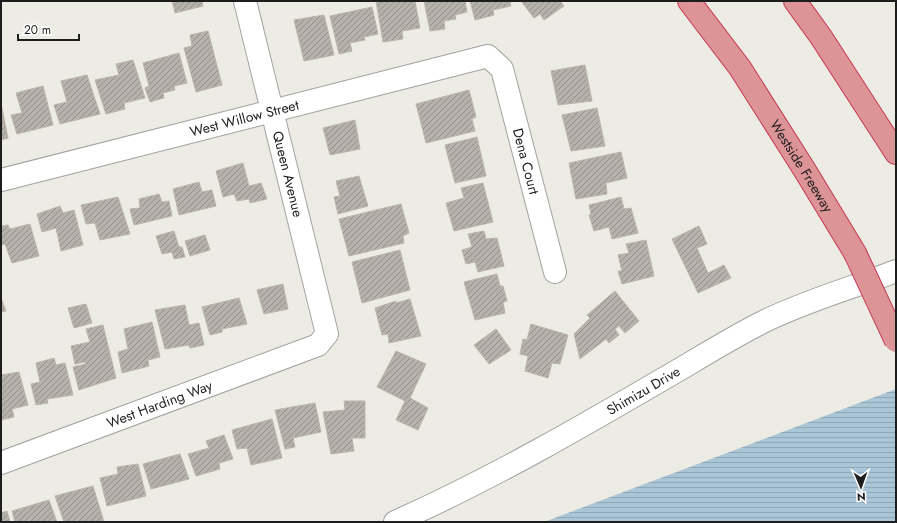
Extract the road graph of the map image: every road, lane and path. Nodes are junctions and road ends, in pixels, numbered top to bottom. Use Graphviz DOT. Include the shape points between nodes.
graph roads {
  1 [pos="245,1"];
  2 [pos="689,1"];
  3 [pos="795,1"];
  4 [pos="488,56"];
  5 [pos="273,112"];
  6 [pos="896,153"];
  7 [pos="1,180"];
  8 [pos="554,272"];
  9 [pos="896,272"];
  10 [pos="896,341"];
  11 [pos="318,345"];
  12 [pos="1,463"];
  13 [pos="395,522"];
  1 -- 5 [label="street, Queen Avenue"];
  2 -- 10 [label="highway, Westside Freeway, bridge" via="740,68 856,253"];
  3 -- 6 [label="highway" via="822,37"];
  4 -- 5 [label="street, West Willow Street"];
  4 -- 8 [label="street, Dena Court" via="502,69"];
  5 -- 7 [label="street, West Willow Street"];
  5 -- 11 [label="street, Queen Avenue" via="325,323 326,334"];
  9 -- 13 [label="street, Shimizu Drive" via="796,307 765,321 477,483"];
  11 -- 12 [label="street, West Harding Way"];
}
